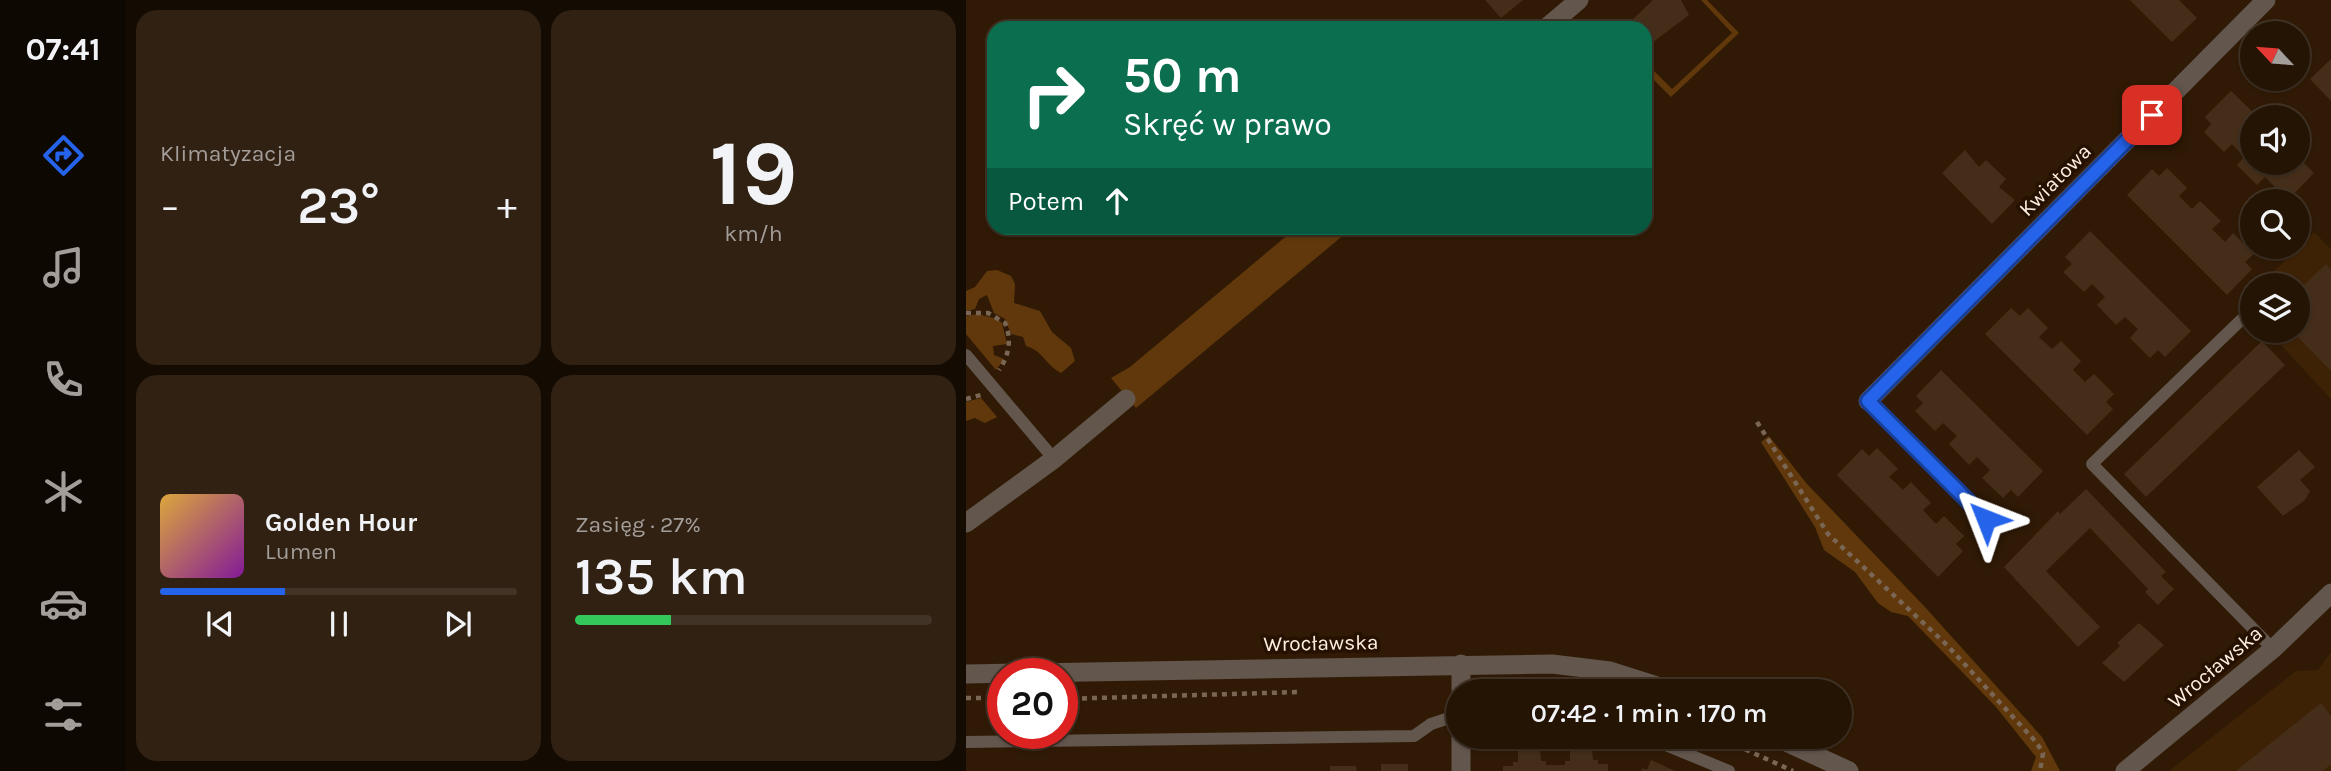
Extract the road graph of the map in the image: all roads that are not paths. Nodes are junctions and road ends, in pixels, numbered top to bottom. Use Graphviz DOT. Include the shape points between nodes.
graph roads {
  1 [pos="1579,0"];
  2 [pos="2266,0"];
  3 [pos="1554,21"];
  4 [pos="2240,321"];
  5 [pos="966,355"];
  6 [pos="1126,399"];
  7 [pos="1868,401"];
  8 [pos="1054,459"];
  9 [pos="1986,519"];
  10 [pos="966,523"];
  11 [pos="2331,593"];
  12 [pos="2273,649"];
  13 [pos="1461,664"];
  14 [pos="966,674"];
  15 [pos="1461,679"];
  16 [pos="1636,679"];
  17 [pos="1446,719"];
  18 [pos="966,742"];
  19 [pos="1461,749"];
  20 [pos="1676,749"];
  21 [pos="1800,749"];
  22 [pos="1461,771"];
  23 [pos="1730,771"];
  24 [pos="1849,771"];
  25 [pos="2124,771"];
  1 -- 3 [label="street"];
  2 -- 7 [label="street, Kwiatowa"];
  4 -- 12 [label="lane" via="2092,464"];
  5 -- 8 [label="lane"];
  6 -- 8 [label="street"];
  7 -- 9 [label="lane"];
  8 -- 10 [label="street"];
  11 -- 12 [label="street, Wrocławska"];
  12 -- 25 [label="street, Wrocławska"];
  13 -- 14 [label="street, Wrocławska"];
  13 -- 15 [label="street"];
  13 -- 16 [label="street, Wrocławska" via="1552,664 1611,671"];
  17 -- 18 [label="lane" via="1414,736"];
  19 -- 22 [label="street"];
  20 -- 23 [label="lane"];
  21 -- 24 [label="street"];
}
